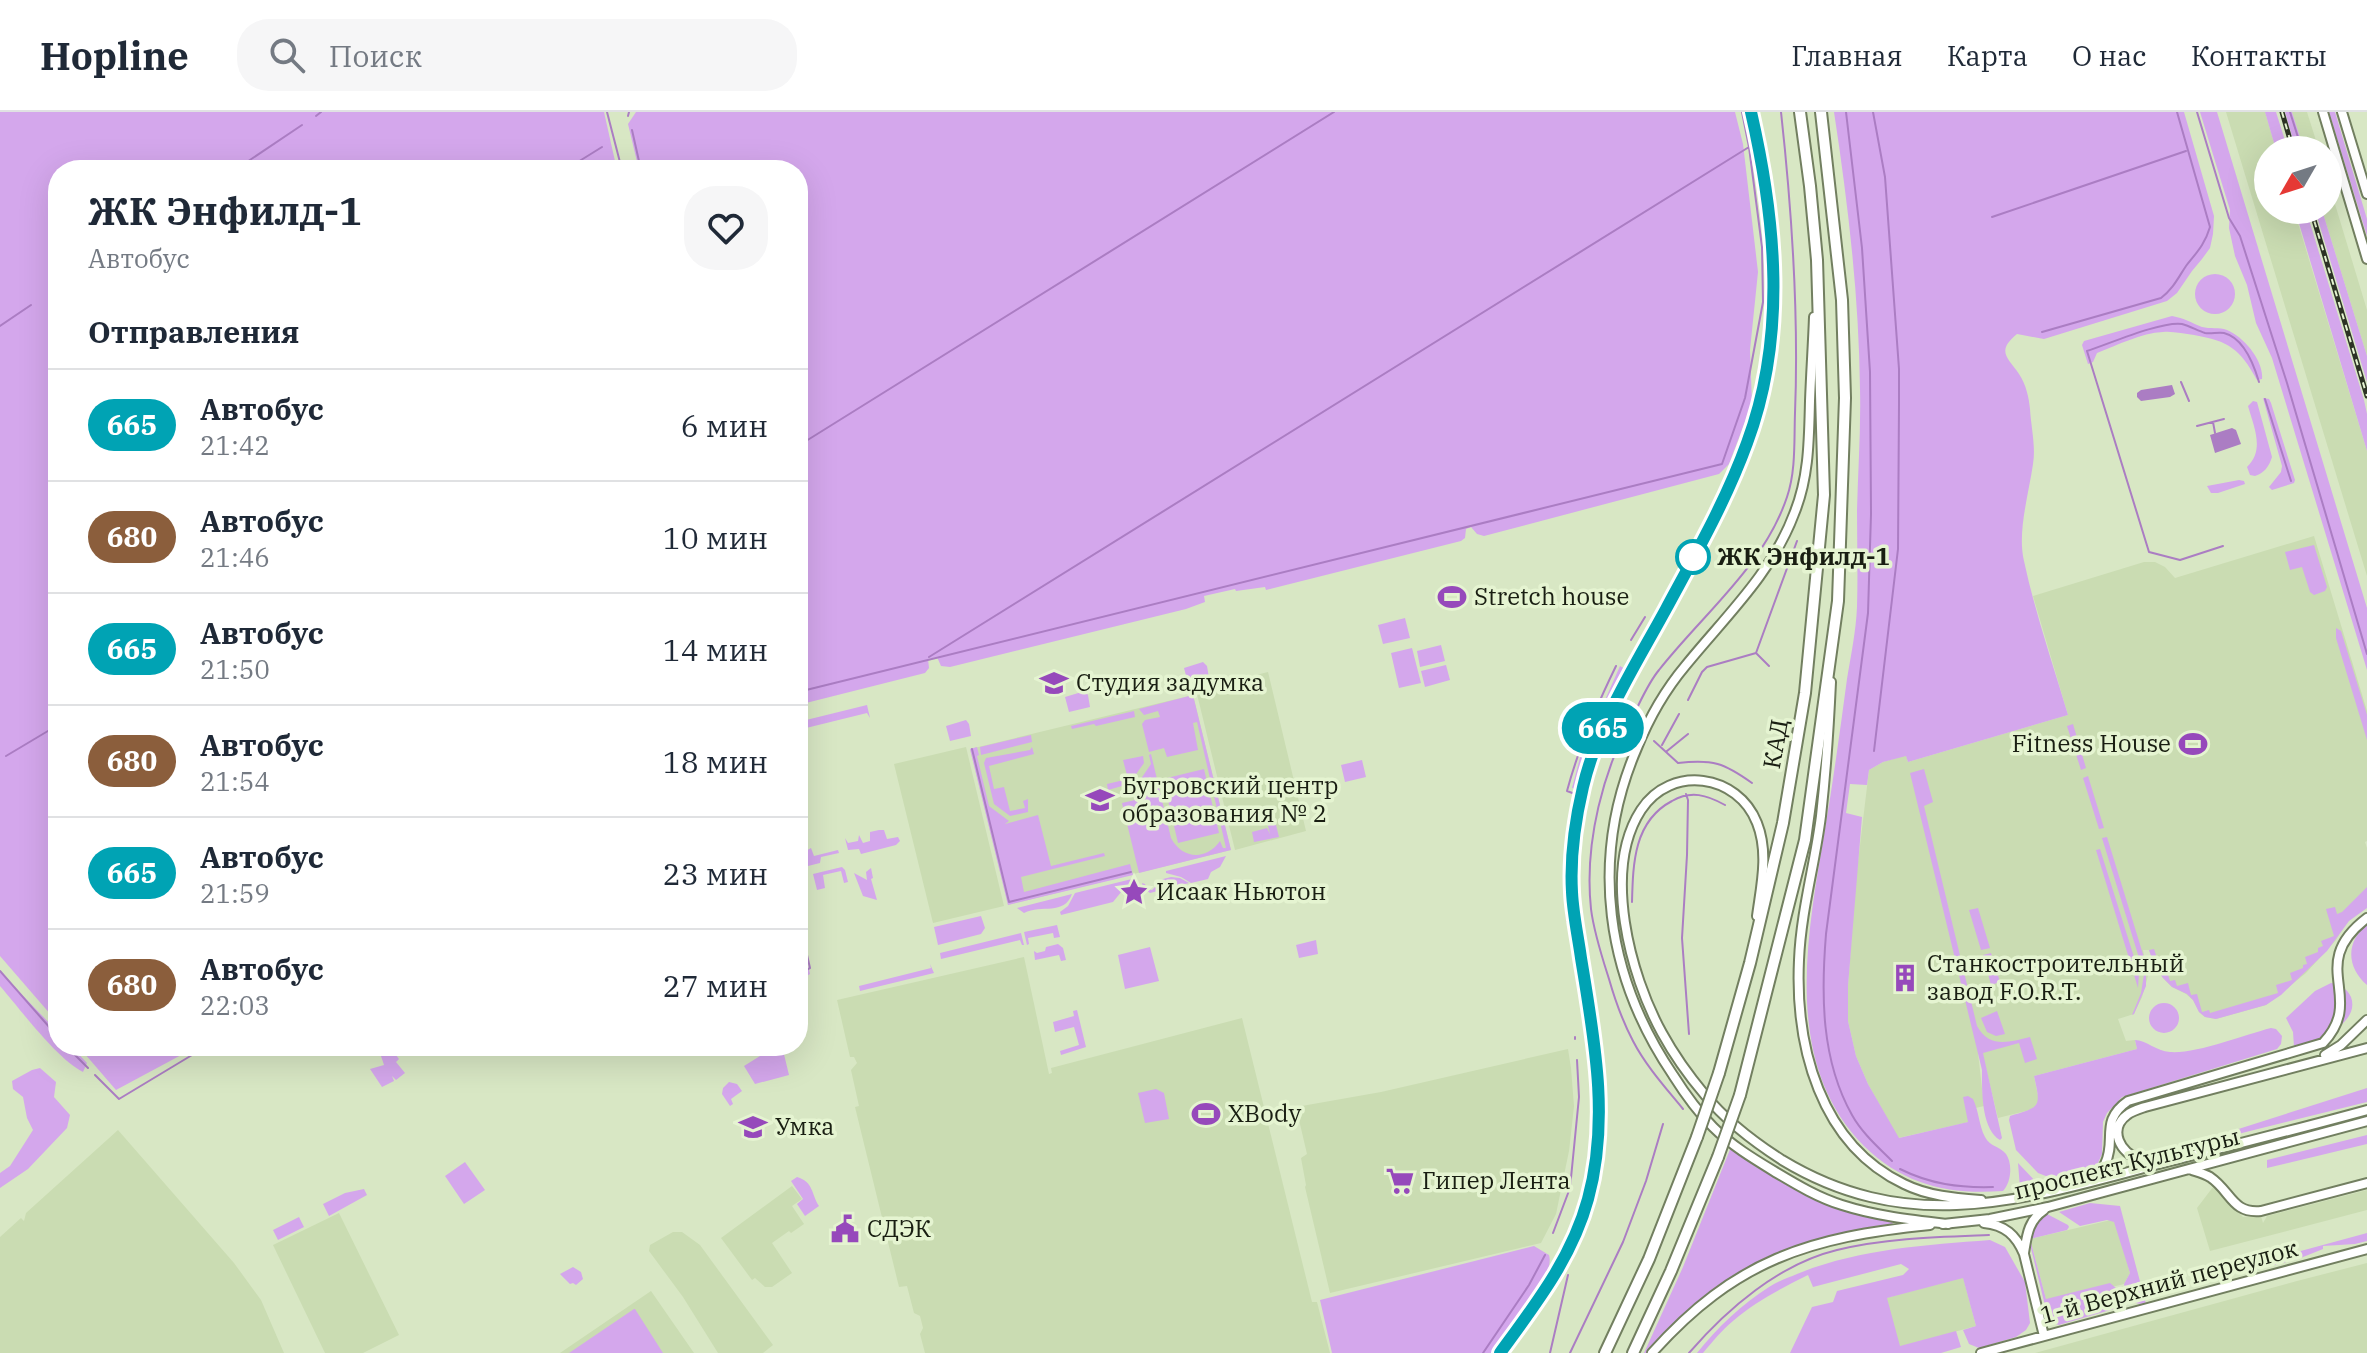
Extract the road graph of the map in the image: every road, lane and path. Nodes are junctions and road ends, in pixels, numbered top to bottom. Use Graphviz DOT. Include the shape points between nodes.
graph roads {
  1 [pos="1751,112"];
  2 [pos="1800,112"];
  3 [pos="1821,112"];
  4 [pos="2323,112"];
  5 [pos="2342,112"];
  6 [pos="2367,194"];
  7 [pos="2367,259"];
  8 [pos="1817,260"];
  9 [pos="1833,649"];
  10 [pos="2367,918"];
  11 [pos="1750,963"];
  12 [pos="2347,971"];
  13 [pos="2367,1020"];
  14 [pos="2342,1029"];
  15 [pos="2367,1048"];
  16 [pos="2306,1064"];
  17 [pos="2367,1110"];
  18 [pos="2367,1121"];
  19 [pos="2179,1159"];
  20 [pos="2191,1170"];
  21 [pos="2367,1183"];
  22 [pos="2085,1184"];
  23 [pos="1997,1202"];
  24 [pos="2048,1207"];
  25 [pos="1963,1222"];
  26 [pos="1948,1224"];
  27 [pos="2367,1249"];
  28 [pos="2024,1254"];
  29 [pos="2044,1336"];
  30 [pos="1500,1353"];
  31 [pos="1605,1353"];
  32 [pos="1633,1353"];
  33 [pos="1652,1353"];
  34 [pos="1981,1353"];
  1 -- 30 [label="street" via="1774,273 1773,335 1759,407 1726,496 1609,714 1583,785 1572,892 1596,1048 1599,1108 1593,1177 1580,1223 1558,1270"];
  2 -- 8 [label="highway, КАД"];
  3 -- 9 [label="highway, КАД" via="1842,300 1845,398"];
  4 -- 7 [label="main road"];
  5 -- 6 [label="main road"];
  8 -- 11 [label="highway, КАД" via="1824,495 1811,632 1783,823"];
  8 -- 26 [label="main road" via="1808,462 1795,513 1760,576 1662,698 1636,750 1619,802 1609,902 1631,997 1650,1040 1715,1129 1745,1154 1840,1205"];
  9 -- 23 [label="main road" via="1821,817 1799,960 1809,1065 1835,1124 1872,1165 1920,1190"];
  9 -- 32 [label="highway, КАД, bridge" via="1805,840 1740,1095"];
  10 -- 12 [label="main road" via="2346,944"];
  11 -- 23 [label="main road" via="1763,865 1757,822 1727,787 1695,779 1674,783 1641,809 1630,834 1623,900 1631,950 1651,1013 1675,1056 1752,1140 1835,1186 1909,1205"];
  11 -- 31 [label="highway, КАД, bridge" via="1697,1137"];
  13 -- 16 [label="main road" via="2341,1045"];
  14 -- 22 [label="main road" via="2323,1043 2128,1101 2109,1125 2106,1161"];
  15 -- 16 [label="main road"];
  16 -- 19 [label="main road" via="2145,1107 2120,1123 2118,1140 2129,1155 2141,1160"];
  17 -- 19 [label="main road, проспект Культуры"];
  18 -- 20 [label="main road, проспект Культуры"];
  19 -- 22 [label="main road, проспект Культуры"];
  20 -- 21 [label="main road" via="2208,1175 2250,1212"];
  20 -- 24 [label="main road, проспект Культуры"];
  22 -- 23 [label="main road, проспект Культуры"];
  24 -- 25 [label="main road, проспект Культуры"];
  24 -- 28 [label="main road" via="2031,1221"];
  25 -- 26 [label="main road, проспект Культуры"];
  25 -- 28 [label="main road" via="2004,1227"];
  26 -- 33 [label="main road" via="1852,1235 1767,1262 1698,1308"];
  27 -- 29 [label="main road, 1-й Верхний переулок"];
  28 -- 29 [label="main road"];
  29 -- 34 [label="main road, 1-й Верхний переулок"];
}
